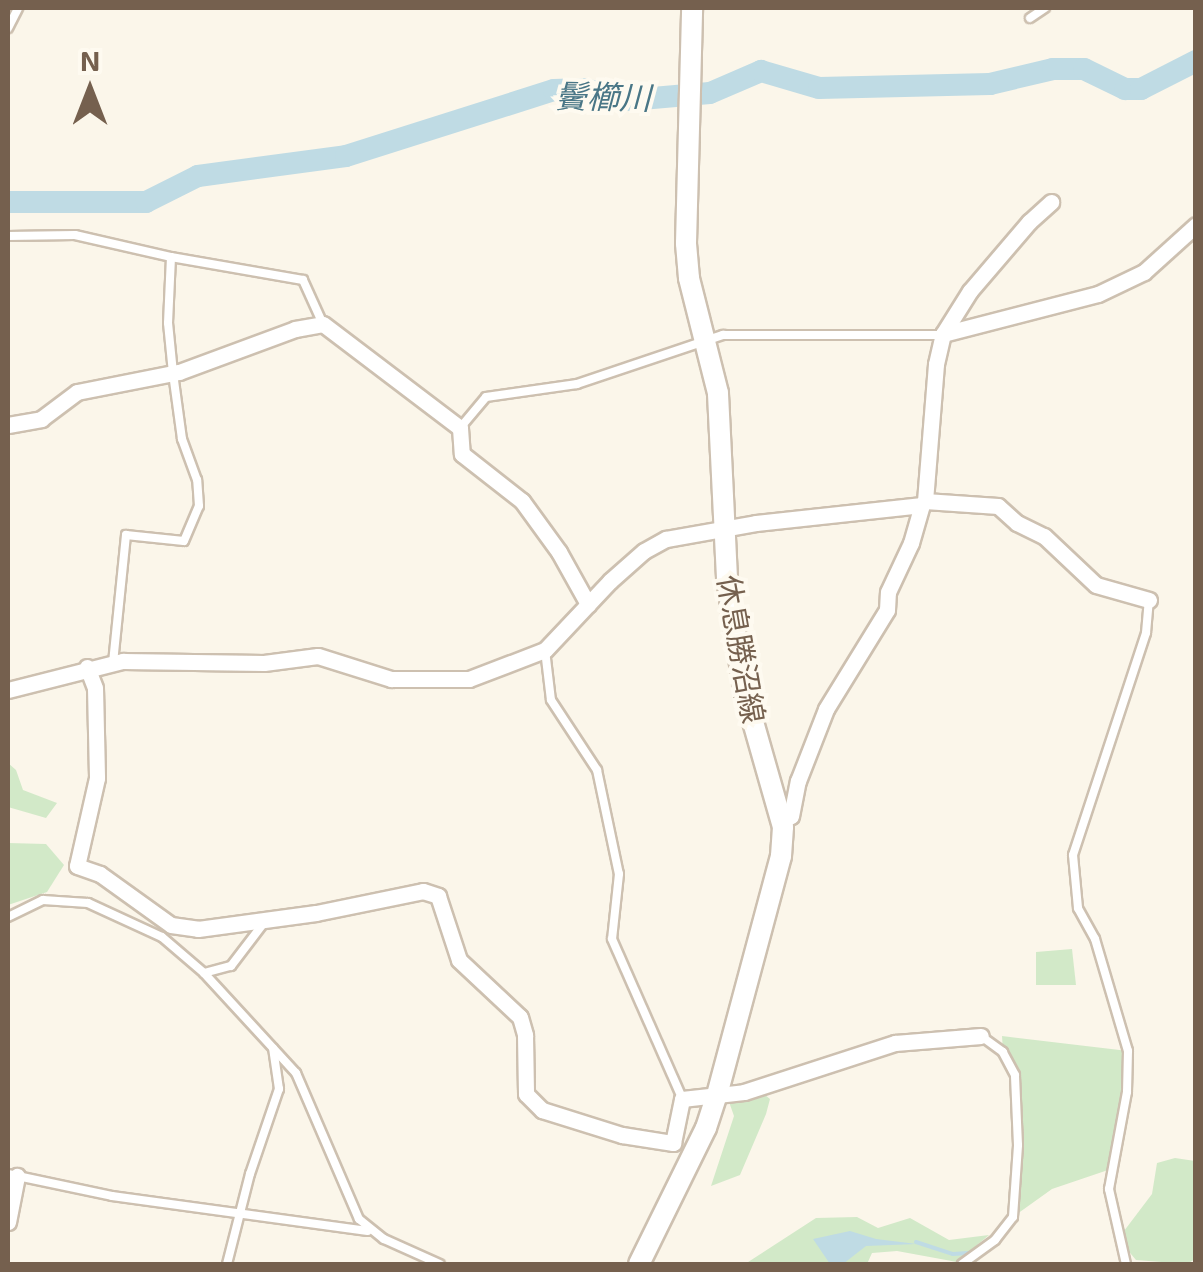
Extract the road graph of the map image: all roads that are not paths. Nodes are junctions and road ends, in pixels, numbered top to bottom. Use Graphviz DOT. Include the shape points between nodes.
graph roads {
  1 [pos="18,8"];
  2 [pos="1045,8"];
  3 [pos="693,16"];
  4 [pos="1030,18"];
  5 [pos="8,28"];
  6 [pos="1051,202"];
  7 [pos="1196,225"];
  8 [pos="8,236"];
  9 [pos="170,257"];
  10 [pos="323,324"];
  11 [pos="943,334"];
  12 [pos="706,340"];
  13 [pos="173,373"];
  14 [pos="8,425"];
  15 [pos="460,428"];
  16 [pos="923,503"];
  17 [pos="724,528"];
  18 [pos="1150,600"];
  19 [pos="588,604"];
  20 [pos="546,650"];
  21 [pos="113,664"];
  22 [pos="86,667"];
  23 [pos="8,690"];
  24 [pos="782,819"];
  25 [pos="8,917"];
  26 [pos="266,920"];
  27 [pos="204,973"];
  28 [pos="981,1036"];
  29 [pos="272,1042"];
  30 [pos="717,1096"];
  31 [pos="682,1098"];
  32 [pos="12,1175"];
  33 [pos="239,1213"];
  34 [pos="8,1222"];
  35 [pos="370,1231"];
  36 [pos="227,1264"];
  37 [pos="440,1264"];
  38 [pos="639,1264"];
  39 [pos="962,1264"];
  40 [pos="1126,1264"];
  1 -- 5 [label="lane"];
  2 -- 4 [label="lane"];
  3 -- 12 [label="main road, 休息勝沼線" via="686,242"];
  6 -- 11 [label="street" via="970,291"];
  7 -- 11 [label="street" via="1144,272 1098,294"];
  8 -- 9 [label="lane" via="75,235"];
  9 -- 10 [label="lane" via="303,280"];
  9 -- 13 [label="lane"];
  10 -- 13 [label="street"];
  10 -- 15 [label="street"];
  11 -- 12 [label="lane" via="753,333"];
  11 -- 16 [label="street"];
  12 -- 15 [label="lane" via="577,384 486,397"];
  12 -- 17 [label="main road, 休息勝沼線" via="718,392"];
  13 -- 14 [label="street" via="77,392 41,419"];
  13 -- 21 [label="lane" via="199,506 184,541 126,535"];
  15 -- 19 [label="street" via="462,454 522,501"];
  16 -- 17 [label="street"];
  16 -- 18 [label="street" via="998,506 1044,536 1096,585"];
  16 -- 24 [label="street" via="887,610 826,709 791,816"];
  17 -- 19 [label="street" via="666,539 644,551"];
  17 -- 24 [label="main road, 休息勝沼線" via="746,694"];
  18 -- 40 [label="lane" via="1146,633 1073,856 1078,908 1128,1051 1109,1189"];
  19 -- 20 [label="street"];
  20 -- 21 [label="street" via="469,679 440,681 391,680 318,656"];
  20 -- 31 [label="lane" via="551,700 597,770 619,874 612,938"];
  21 -- 22 [label="street"];
  22 -- 23 [label="street"];
  22 -- 26 [label="street" via="95,688 97,778 77,866 100,874 170,925 198,930"];
  24 -- 30 [label="main road, 休息勝沼線" via="781,856"];
  25 -- 27 [label="lane" via="42,900 88,903 162,937"];
  26 -- 27 [label="lane" via="231,966"];
  26 -- 31 [label="street" via="423,890 438,896 460,960 520,1017 526,1094 542,1110 674,1143"];
  27 -- 29 [label="lane"];
  28 -- 30 [label="street" via="895,1043"];
  28 -- 39 [label="lane" via="1015,1074 1013,1218"];
  29 -- 33 [label="lane" via="279,1088"];
  29 -- 35 [label="lane" via="296,1073 342,1186"];
  30 -- 31 [label="street"];
  30 -- 38 [label="main road, 休息勝沼線"];
  32 -- 33 [label="lane"];
  32 -- 34 [label="street"];
  33 -- 35 [label="lane"];
  33 -- 36 [label="lane"];
  35 -- 37 [label="lane"];
}
